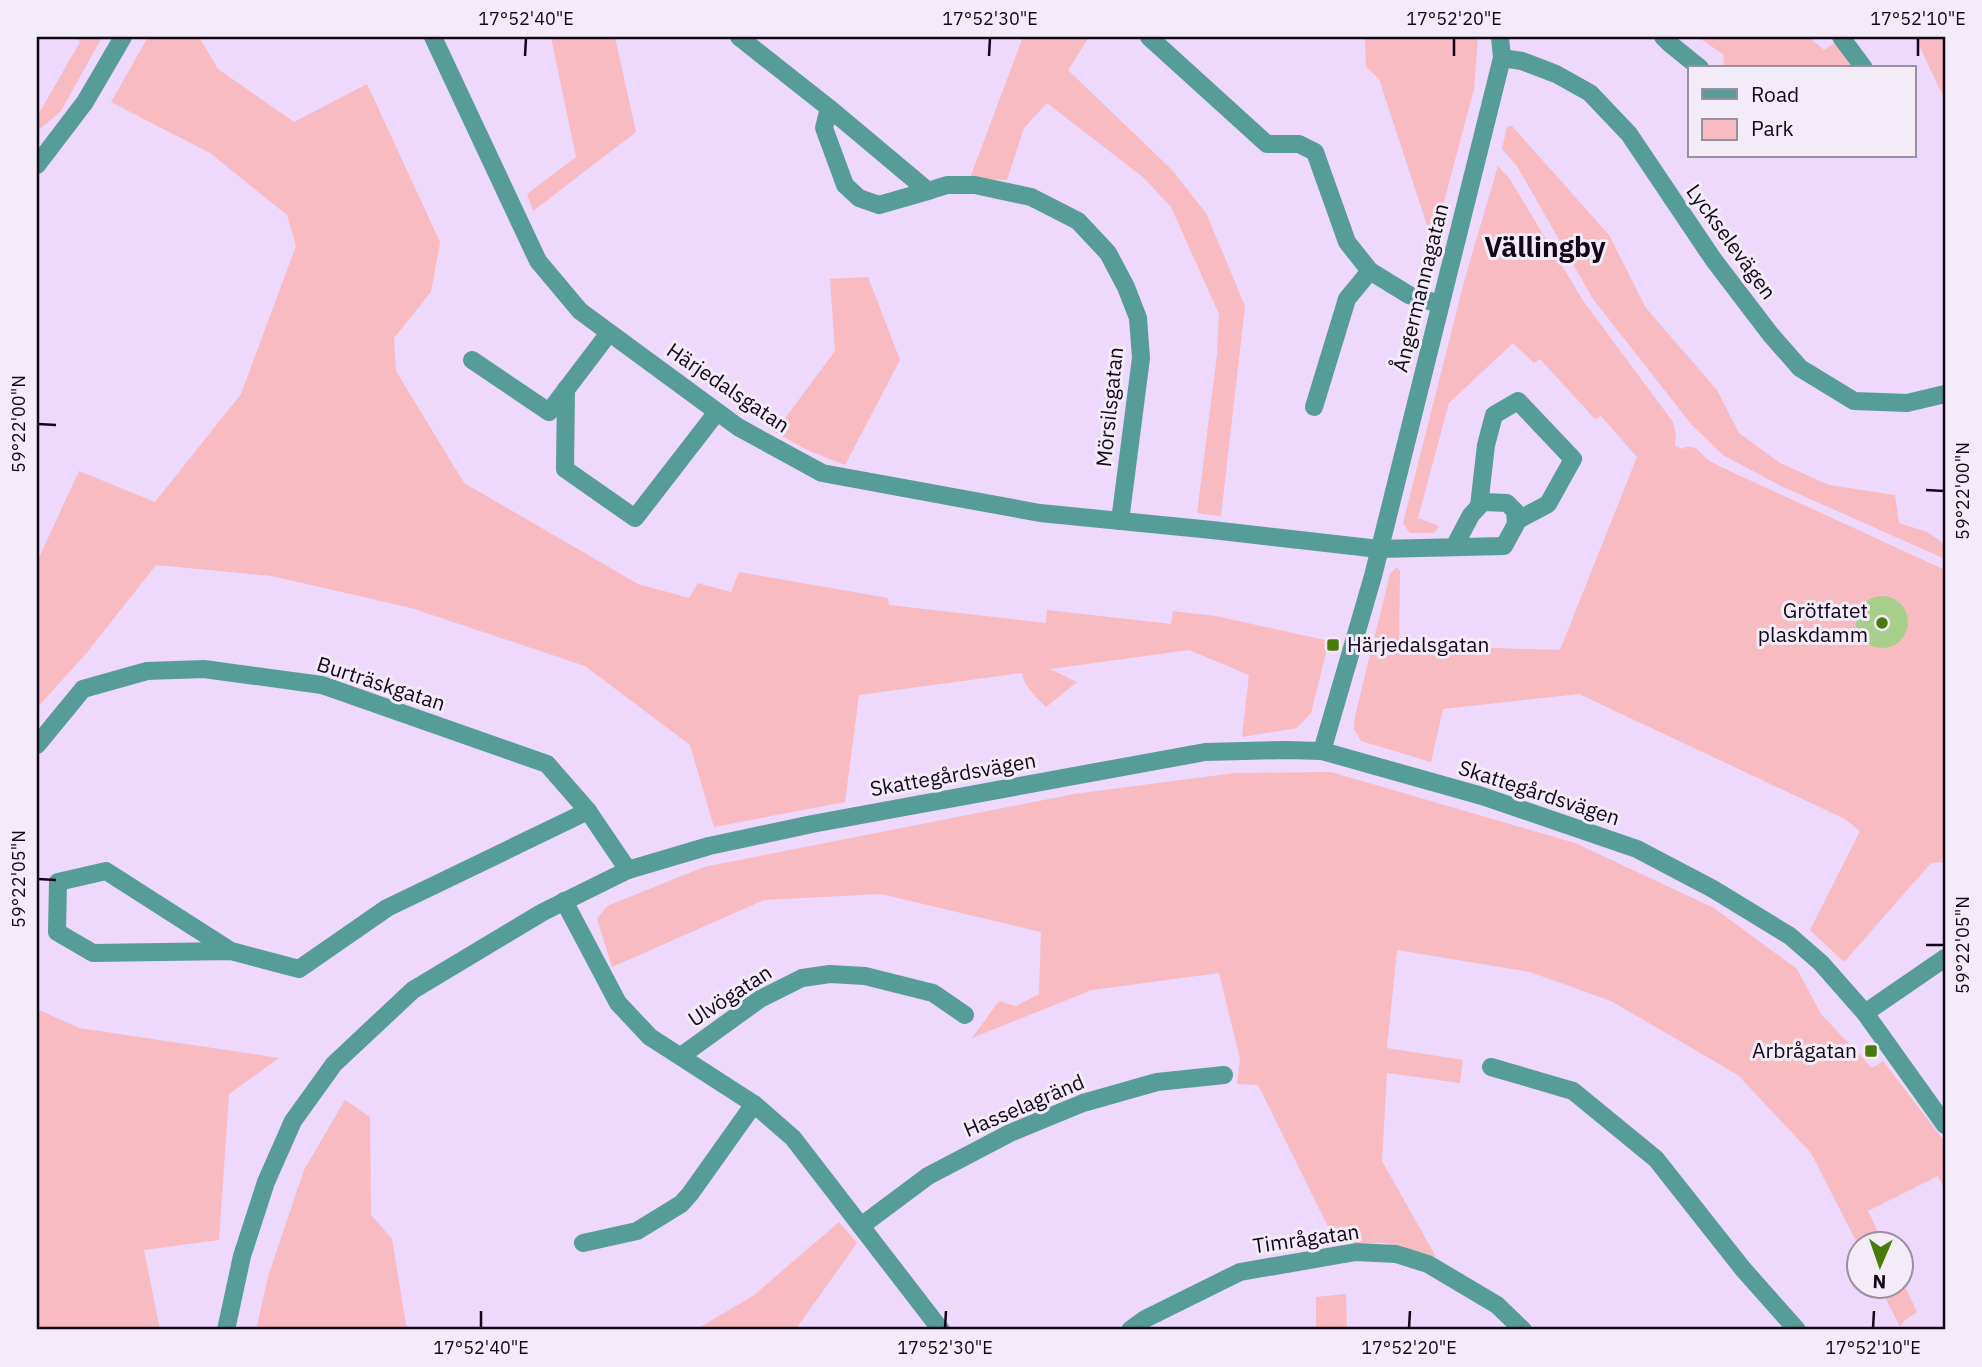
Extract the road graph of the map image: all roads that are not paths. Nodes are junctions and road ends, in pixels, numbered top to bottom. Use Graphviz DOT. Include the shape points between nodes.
graph roads {
  1 [pos="123,37"];
  2 [pos="433,37"];
  3 [pos="739,37"];
  4 [pos="1149,37"];
  5 [pos="1500,37"];
  6 [pos="1663,37"];
  7 [pos="1841,37"];
  8 [pos="1502,58"];
  9 [pos="1698,66"];
  10 [pos="1863,66"];
  11 [pos="829,108"];
  12 [pos="37,164"];
  13 [pos="928,191"];
  14 [pos="1370,271"];
  15 [pos="1440,304"];
  16 [pos="609,333"];
  17 [pos="472,360"];
  18 [pos="566,389"];
  19 [pos="1945,394"];
  20 [pos="1314,407"];
  21 [pos="717,412"];
  22 [pos="1479,506"];
  23 [pos="1120,521"];
  24 [pos="1516,521"];
  25 [pos="1454,547"];
  26 [pos="1379,549"];
  27 [pos="37,745"];
  28 [pos="1322,751"];
  29 [pos="588,811"];
  30 [pos="628,870"];
  31 [pos="564,901"];
  32 [pos="231,951"];
  33 [pos="1945,958"];
  34 [pos="1865,1013"];
  35 [pos="965,1015"];
  36 [pos="681,1056"];
  37 [pos="1491,1067"];
  38 [pos="1224,1075"];
  39 [pos="754,1104"];
  40 [pos="1945,1125"];
  41 [pos="861,1226"];
  42 [pos="583,1243"];
  43 [pos="226,1330"];
  44 [pos="941,1330"];
  45 [pos="1130,1330"];
  46 [pos="1523,1330"];
  47 [pos="1797,1330"];
  1 -- 12 [label="street" via="85,102"];
  2 -- 16 [label="street, Härjedalsgatan" via="538,261 579,311"];
  3 -- 11 [label="street"];
  4 -- 14 [label="street" via="1267,144 1299,144 1315,152 1347,242"];
  5 -- 8 [label="street, Ångermannagatan"];
  6 -- 9 [label="street"];
  7 -- 10 [label="street"];
  8 -- 15 [label="street, Ångermannagatan"];
  8 -- 19 [label="street, Lyckselevägen" via="1556,74 1590,93 1629,134 1713,260 1800,368 1854,401 1907,403"];
  11 -- 13 [label="street"];
  11 -- 13 [label="street, Mörsilsgatan" via="824,128 845,185 859,198 879,205"];
  13 -- 23 [label="street, Mörsilsgatan" via="947,185 975,185 1031,197 1078,221 1108,253 1138,318 1141,358"];
  14 -- 15 [label="street" via="1409,295"];
  14 -- 20 [label="street" via="1347,299"];
  15 -- 26 [label="street, Ångermannagatan"];
  16 -- 18 [label="street"];
  16 -- 21 [label="street, Härjedalsgatan"];
  17 -- 18 [label="street" via="549,412"];
  18 -- 21 [label="street" via="565,469 635,518"];
  21 -- 23 [label="street, Härjedalsgatan" via="822,473 1040,513"];
  22 -- 24 [label="street" via="1483,502 1507,503 1515,511"];
  22 -- 24 [label="street" via="1494,415 1518,401 1573,459 1548,504"];
  22 -- 25 [label="street"];
  23 -- 26 [label="street, Härjedalsgatan"];
  24 -- 25 [label="street" via="1504,546"];
  25 -- 26 [label="street"];
  26 -- 28 [label="street, Ångermannagatan"];
  27 -- 29 [label="street, Burträskgatan" via="83,689 148,671 204,669 322,685 547,764"];
  28 -- 30 [label="street, Skattegårdsvägen" via="1205,752 799,827 709,846"];
  28 -- 34 [label="street, Skattegårdsvägen" via="1482,796 1637,849 1790,936"];
  29 -- 30 [label="street, Burträskgatan"];
  29 -- 32 [label="street" via="387,908 299,969"];
  30 -- 31 [label="street, Skattegårdsvägen"];
  31 -- 36 [label="street" via="618,1003 650,1037"];
  31 -- 43 [label="street, Skattegårdsvägen" via="413,990 334,1064 293,1121 266,1182 242,1256"];
  32 -- 32 [label="street" via="106,871 58,882 57,932 93,953"];
  33 -- 34 [label="street"];
  34 -- 40 [label="street, Skattegårdsvägen"];
  35 -- 36 [label="street, Ulvögatan" via="933,993 865,976 802,978 760,999"];
  36 -- 39 [label="street"];
  37 -- 47 [label="street" via="1573,1091 1656,1159"];
  38 -- 41 [label="street, Hasselagränd" via="1157,1082 1083,1102 928,1176"];
  39 -- 41 [label="street" via="793,1138"];
  39 -- 42 [label="street" via="681,1204 637,1231"];
  41 -- 44 [label="street"];
  45 -- 46 [label="street, Timrågatan" via="1240,1272 1356,1252 1396,1254 1428,1264 1497,1305"];
}
